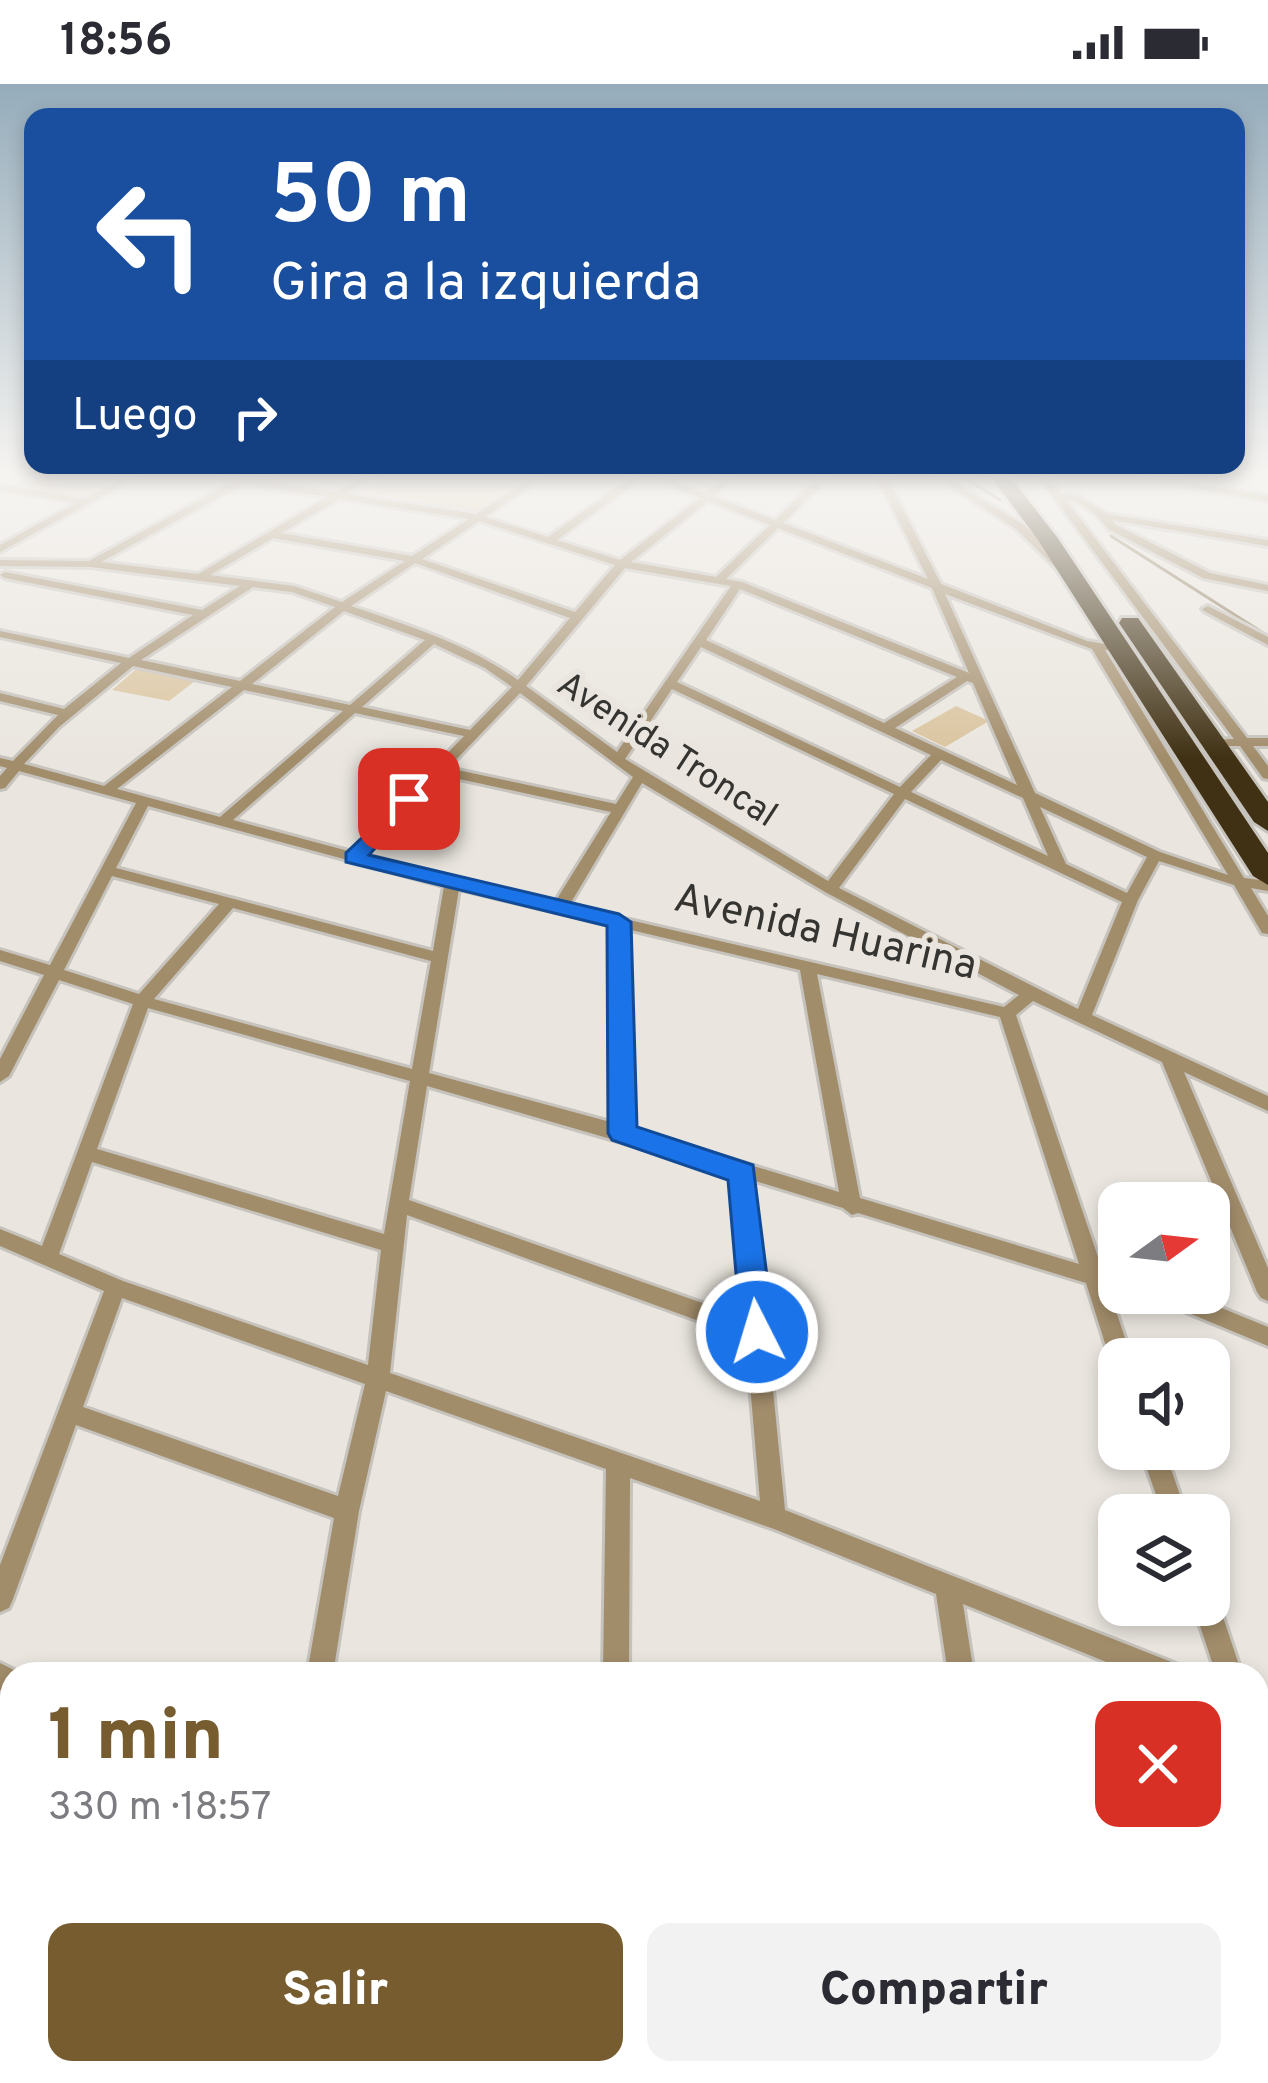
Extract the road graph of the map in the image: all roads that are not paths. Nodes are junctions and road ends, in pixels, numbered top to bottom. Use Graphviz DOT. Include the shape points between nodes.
graph roads {
  1 [pos="159,571"];
  2 [pos="210,571"];
  3 [pos="394,571"];
  4 [pos="447,571"];
  5 [pos="614,571"];
  6 [pos="670,571"];
  7 [pos="729,571"];
  8 [pos="897,571"];
  9 [pos="929,571"];
  10 [pos="1066,571"];
  11 [pos="1068,571"];
  12 [pos="1091,571"];
  13 [pos="1116,571"];
  14 [pos="1198,571"];
  15 [pos="2,572"];
  16 [pos="202,576"];
  17 [pos="1074,579"];
  18 [pos="720,580"];
  19 [pos="254,582"];
  20 [pos="738,584"];
  21 [pos="937,587"];
  22 [pos="1268,588"];
  23 [pos="345,605"];
  24 [pos="1208,609"];
  25 [pos="202,613"];
  26 [pos="574,616"];
  27 [pos="0,634"];
  28 [pos="433,639"];
  29 [pos="698,640"];
  30 [pos="1268,642"];
  31 [pos="1108,648"];
  32 [pos="134,659"];
  33 [pos="973,678"];
  34 [pos="669,683"];
  35 [pos="241,684"];
  36 [pos="516,690"];
  37 [pos="0,697"];
  38 [pos="349,708"];
  39 [pos="69,713"];
  40 [pos="886,728"];
  41 [pos="471,734"];
  42 [pos="1268,742"];
  43 [pos="1214,743"];
  44 [pos="1246,743"];
  45 [pos="940,753"];
  46 [pos="618,760"];
  47 [pos="7,764"];
  48 [pos="436,770"];
  49 [pos="1268,775"];
  50 [pos="640,776"];
  51 [pos="0,785"];
  52 [pos="105,792"];
  53 [pos="903,792"];
  54 [pos="1027,792"];
  55 [pos="142,804"];
  56 [pos="618,809"];
  57 [pos="1268,822"];
  58 [pos="220,823"];
  59 [pos="1155,855"];
  60 [pos="354,858"];
  61 [pos="1060,867"];
  62 [pos="108,870"];
  63 [pos="1268,876"];
  64 [pos="1240,882"];
  65 [pos="452,883"];
  66 [pos="1268,886"];
  67 [pos="830,889"];
  68 [pos="1130,900"];
  69 [pos="230,902"];
  70 [pos="560,908"];
  71 [pos="619,922"];
  72 [pos="1268,929"];
  73 [pos="0,956"];
  74 [pos="439,958"];
  75 [pos="808,968"];
  76 [pos="54,973"];
  77 [pos="1031,994"];
  78 [pos="142,1001"];
  79 [pos="1007,1013"];
  80 [pos="1084,1015"];
  81 [pos="1168,1056"];
  82 [pos="420,1074"];
  83 [pos="0,1076"];
  84 [pos="1268,1104"];
  85 [pos="622,1133"];
  86 [pos="85,1153"];
  87 [pos="742,1173"];
  88 [pos="398,1204"];
  89 [pos="852,1207"];
  90 [pos="0,1237"];
  91 [pos="392,1246"];
  92 [pos="49,1254"];
  93 [pos="1090,1269"];
  94 [pos="1098,1271"];
  95 [pos="116,1287"];
  96 [pos="1268,1292"];
  97 [pos="1213,1314"];
  98 [pos="757,1332"];
  99 [pos="1268,1337"];
  100 [pos="1114,1338"];
  101 [pos="378,1377"];
  102 [pos="70,1413"];
  103 [pos="618,1462"];
  104 [pos="347,1510"];
  105 [pos="774,1517"];
  106 [pos="947,1586"];
  107 [pos="0,1599"];
  108 [pos="1213,1626"];
  109 [pos="322,1662"];
  110 [pos="616,1662"];
  111 [pos="959,1662"];
  112 [pos="1138,1662"];
  113 [pos="1225,1662"];
  1 -- 16 [label="street, Avenida Troncal"];
  2 -- 16 [label="street"];
  3 -- 23 [label="street"];
  4 -- 26 [label="street"];
  5 -- 26 [label="street"];
  6 -- 18 [label="street"];
  7 -- 18 [label="street"];
  8 -- 21 [label="street"];
  9 -- 21 [label="street"];
  10 -- 17 [label="street"];
  11 -- 17 [label="highway"];
  12 -- 43 [label="highway"];
  13 -- 44 [label="street"];
  14 -- 22 [label="street"];
  15 -- 25 [label="street"];
  16 -- 19 [label="street, Avenida Troncal"];
  17 -- 31 [label="highway"];
  18 -- 20 [label="street"];
  19 -- 23 [label="street, Avenida Troncal"];
  19 -- 25 [label="street"];
  20 -- 29 [label="street"];
  20 -- 33 [label="street"];
  21 -- 31 [label="street"];
  21 -- 33 [label="street"];
  23 -- 28 [label="street, Avenida Troncal"];
  23 -- 35 [label="street"];
  24 -- 30 [label="street"];
  25 -- 32 [label="street"];
  26 -- 36 [label="street"];
  27 -- 32 [label="street"];
  28 -- 36 [label="street, Avenida Troncal" via="489,665"];
  28 -- 38 [label="street"];
  29 -- 34 [label="street"];
  29 -- 40 [label="street"];
  31 -- 63 [label="highway"];
  31 -- 64 [label="street"];
  32 -- 35 [label="street"];
  32 -- 39 [label="street"];
  33 -- 40 [label="street"];
  33 -- 54 [label="street"];
  34 -- 46 [label="street"];
  34 -- 53 [label="street"];
  35 -- 38 [label="street"];
  35 -- 52 [label="street"];
  36 -- 41 [label="street"];
  36 -- 46 [label="street, Avenida Troncal"];
  37 -- 39 [label="street"];
  38 -- 41 [label="street"];
  38 -- 58 [label="street"];
  39 -- 47 [label="street"];
  40 -- 45 [label="street"];
  41 -- 48 [label="street"];
  42 -- 44 [label="street"];
  43 -- 44 [label="street"];
  43 -- 57 [label="highway"];
  44 -- 49 [label="street"];
  45 -- 53 [label="street"];
  45 -- 54 [label="street"];
  46 -- 50 [label="street, Avenida Troncal"];
  47 -- 51 [label="street"];
  47 -- 52 [label="street, Avenida Huarina"];
  48 -- 56 [label="street"];
  48 -- 60 [label="street"];
  50 -- 56 [label="street"];
  50 -- 67 [label="street, Avenida Troncal"];
  52 -- 55 [label="street, Avenida Huarina"];
  53 -- 61 [label="street"];
  53 -- 67 [label="street"];
  54 -- 59 [label="street"];
  54 -- 61 [label="street"];
  55 -- 58 [label="street, Avenida Huarina"];
  55 -- 62 [label="street"];
  56 -- 70 [label="street"];
  58 -- 60 [label="street, Avenida Huarina"];
  59 -- 64 [label="street"];
  59 -- 68 [label="street"];
  60 -- 65 [label="street, Avenida Huarina"];
  61 -- 68 [label="street"];
  62 -- 69 [label="street"];
  62 -- 76 [label="street"];
  64 -- 66 [label="street"];
  64 -- 72 [label="street"];
  65 -- 70 [label="street, Avenida Huarina"];
  65 -- 74 [label="street"];
  67 -- 77 [label="street, Avenida Troncal"];
  68 -- 80 [label="street"];
  69 -- 74 [label="street"];
  69 -- 78 [label="street"];
  70 -- 71 [label="street, Avenida Huarina"];
  71 -- 75 [label="street, Avenida Huarina"];
  71 -- 85 [label="street"];
  73 -- 76 [label="street"];
  74 -- 82 [label="street"];
  75 -- 79 [label="street, Avenida Huarina"];
  75 -- 89 [label="street"];
  76 -- 78 [label="street"];
  76 -- 83 [label="street"];
  77 -- 79 [label="street"];
  77 -- 80 [label="street, Avenida Troncal"];
  78 -- 82 [label="street"];
  78 -- 86 [label="street"];
  79 -- 93 [label="street"];
  80 -- 81 [label="street, Avenida Troncal"];
  81 -- 84 [label="street, Avenida Troncal"];
  81 -- 96 [label="street"];
  82 -- 85 [label="street"];
  82 -- 88 [label="street"];
  85 -- 87 [label="street"];
  86 -- 91 [label="street"];
  86 -- 92 [label="street"];
  87 -- 89 [label="street"];
  87 -- 98 [label="street"];
  88 -- 91 [label="street"];
  88 -- 98 [label="street"];
  89 -- 93 [label="street"];
  90 -- 92 [label="street"];
  91 -- 101 [label="street"];
  92 -- 95 [label="street"];
  93 -- 94 [label="street"];
  93 -- 100 [label="street"];
  95 -- 101 [label="street"];
  95 -- 102 [label="street"];
  97 -- 99 [label="street"];
  98 -- 105 [label="street"];
  101 -- 103 [label="street"];
  101 -- 104 [label="street"];
  102 -- 104 [label="street"];
  102 -- 107 [label="street"];
  103 -- 105 [label="street"];
  103 -- 110 [label="street"];
  104 -- 109 [label="street"];
  105 -- 106 [label="street"];
  106 -- 111 [label="street"];
  106 -- 112 [label="street"];
  108 -- 113 [label="street"];
}
